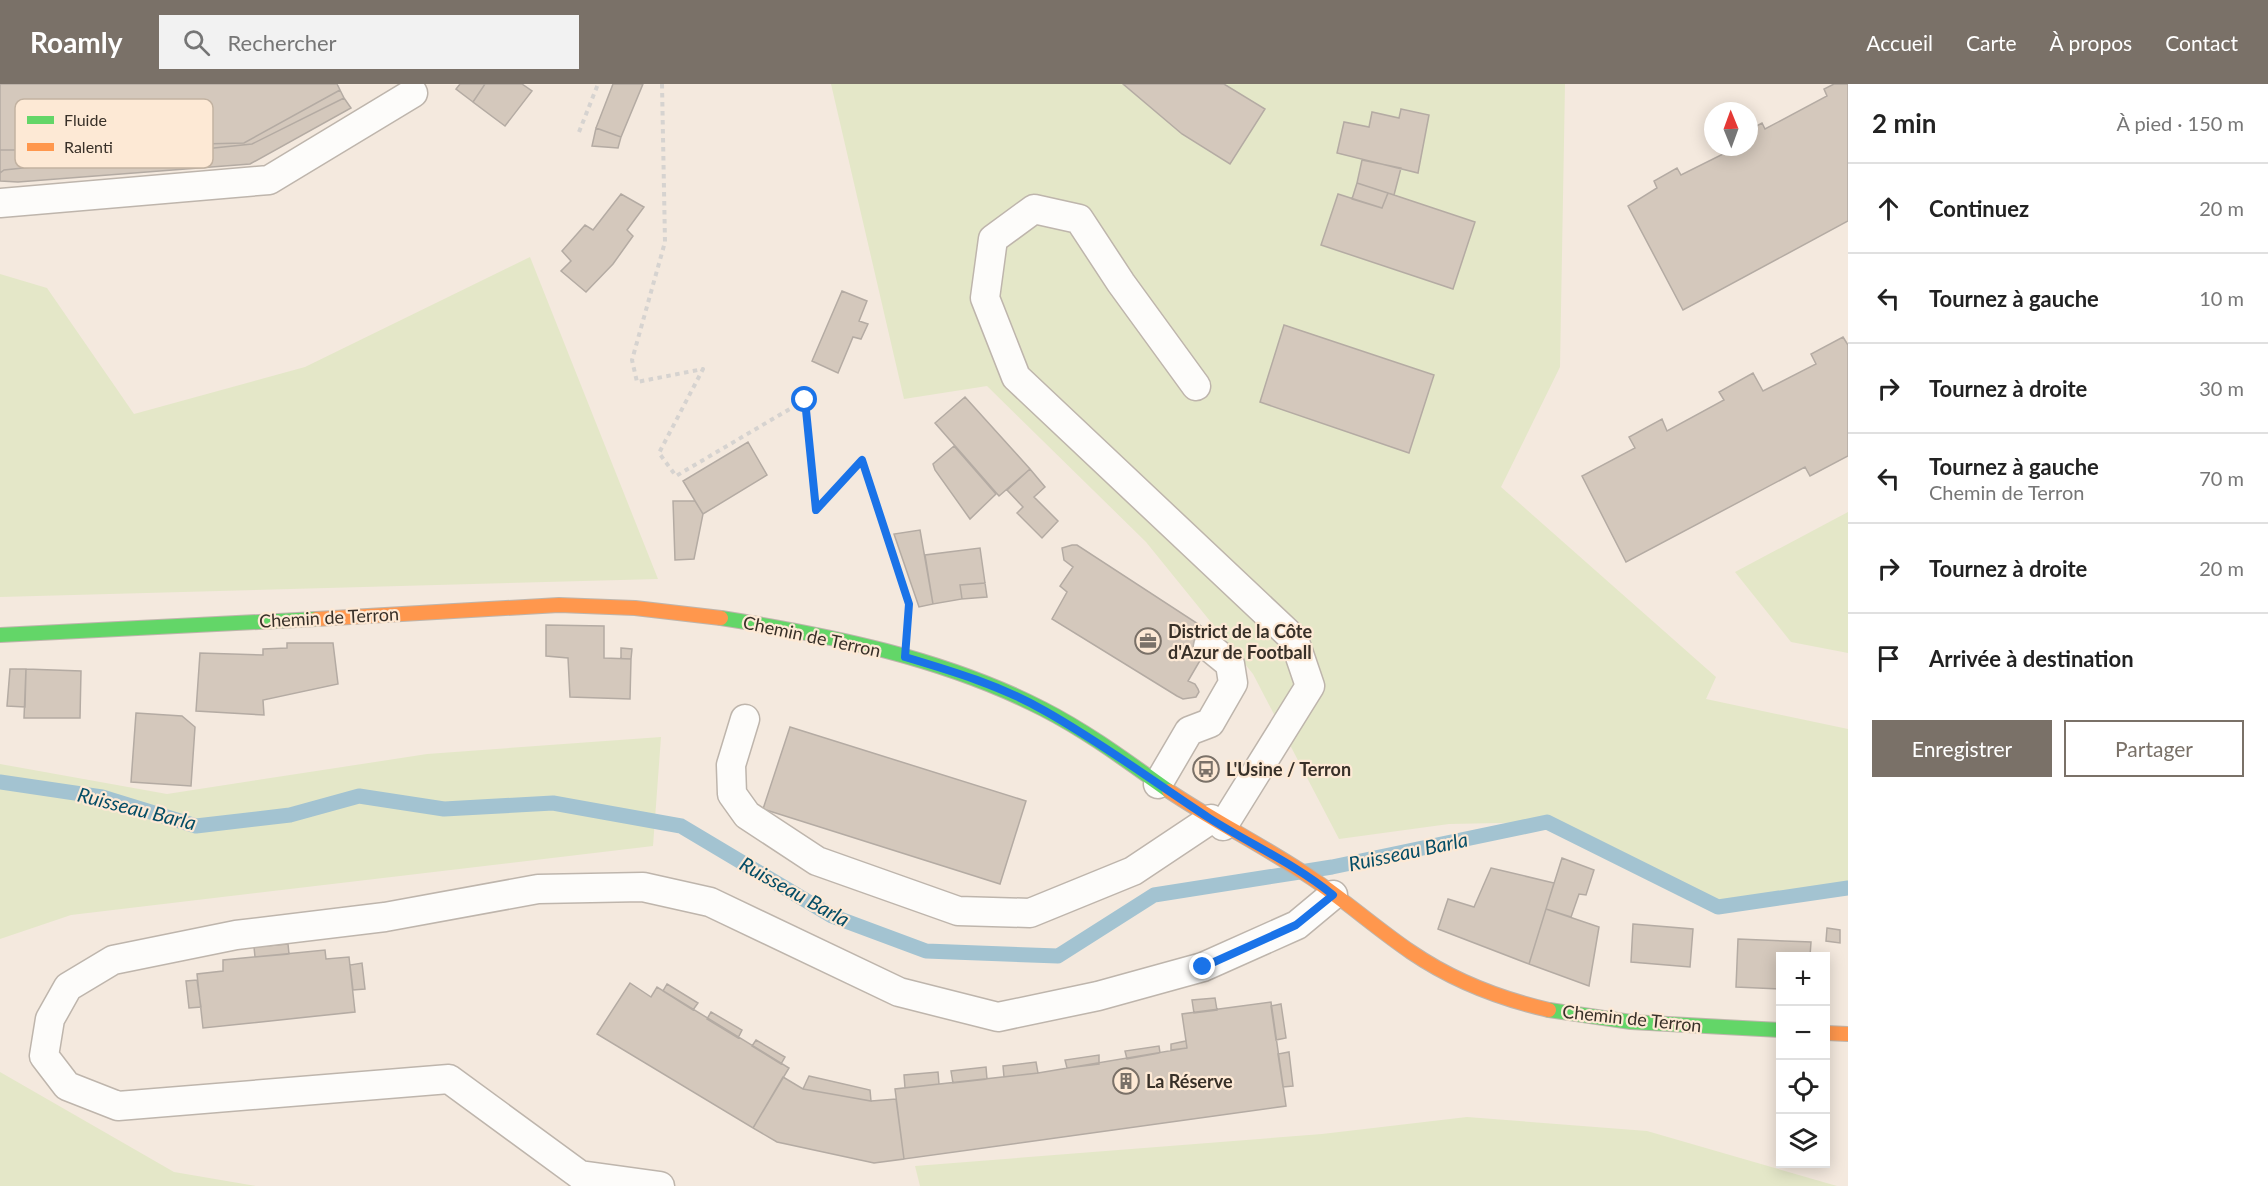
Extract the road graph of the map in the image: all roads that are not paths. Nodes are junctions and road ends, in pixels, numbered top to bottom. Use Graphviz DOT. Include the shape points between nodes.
graph roads {
  1 [pos="413,93"];
  2 [pos="0,203"];
  3 [pos="1196,386"];
  4 [pos="0,635"];
  5 [pos="1208,646"];
  6 [pos="745,719"];
  7 [pos="1158,784"];
  8 [pos="1217,822"];
  9 [pos="1323,887"];
  10 [pos="1776,1030"];
  11 [pos="1830,1033"];
  12 [pos="1848,1034"];
  13 [pos="660,1186"];
  1 -- 2 [label="lane" via="269,180"];
  3 -- 8 [label="lane" via="1079,219 1034,209 993,239 985,298 1016,377 1294,639 1310,686"];
  4 -- 7 [label="street, Chemin de Terron" via="559,605 617,605 705,614 905,657 968,676 1043,709"];
  5 -- 7 [label="lane" via="1230,664 1233,683 1210,723 1189,731"];
  6 -- 8 [label="lane" via="731,765 732,794 747,815 817,861 958,911 1030,913 1133,871"];
  7 -- 8 [label="street, Chemin de Terron"];
  8 -- 9 [label="street, Chemin de Terron"];
  9 -- 10 [label="street, Chemin de Terron" via="1420,960 1476,987 1541,1008 1605,1019"];
  9 -- 13 [label="lane" via="1296,925 1203,967 1098,996 998,1017 899,993 710,902 643,887 538,889 385,917 236,935 113,960 68,987 50,1019 44,1056 67,1086 118,1106 449,1079 580,1174"];
  11 -- 12 [label="street"];
}
